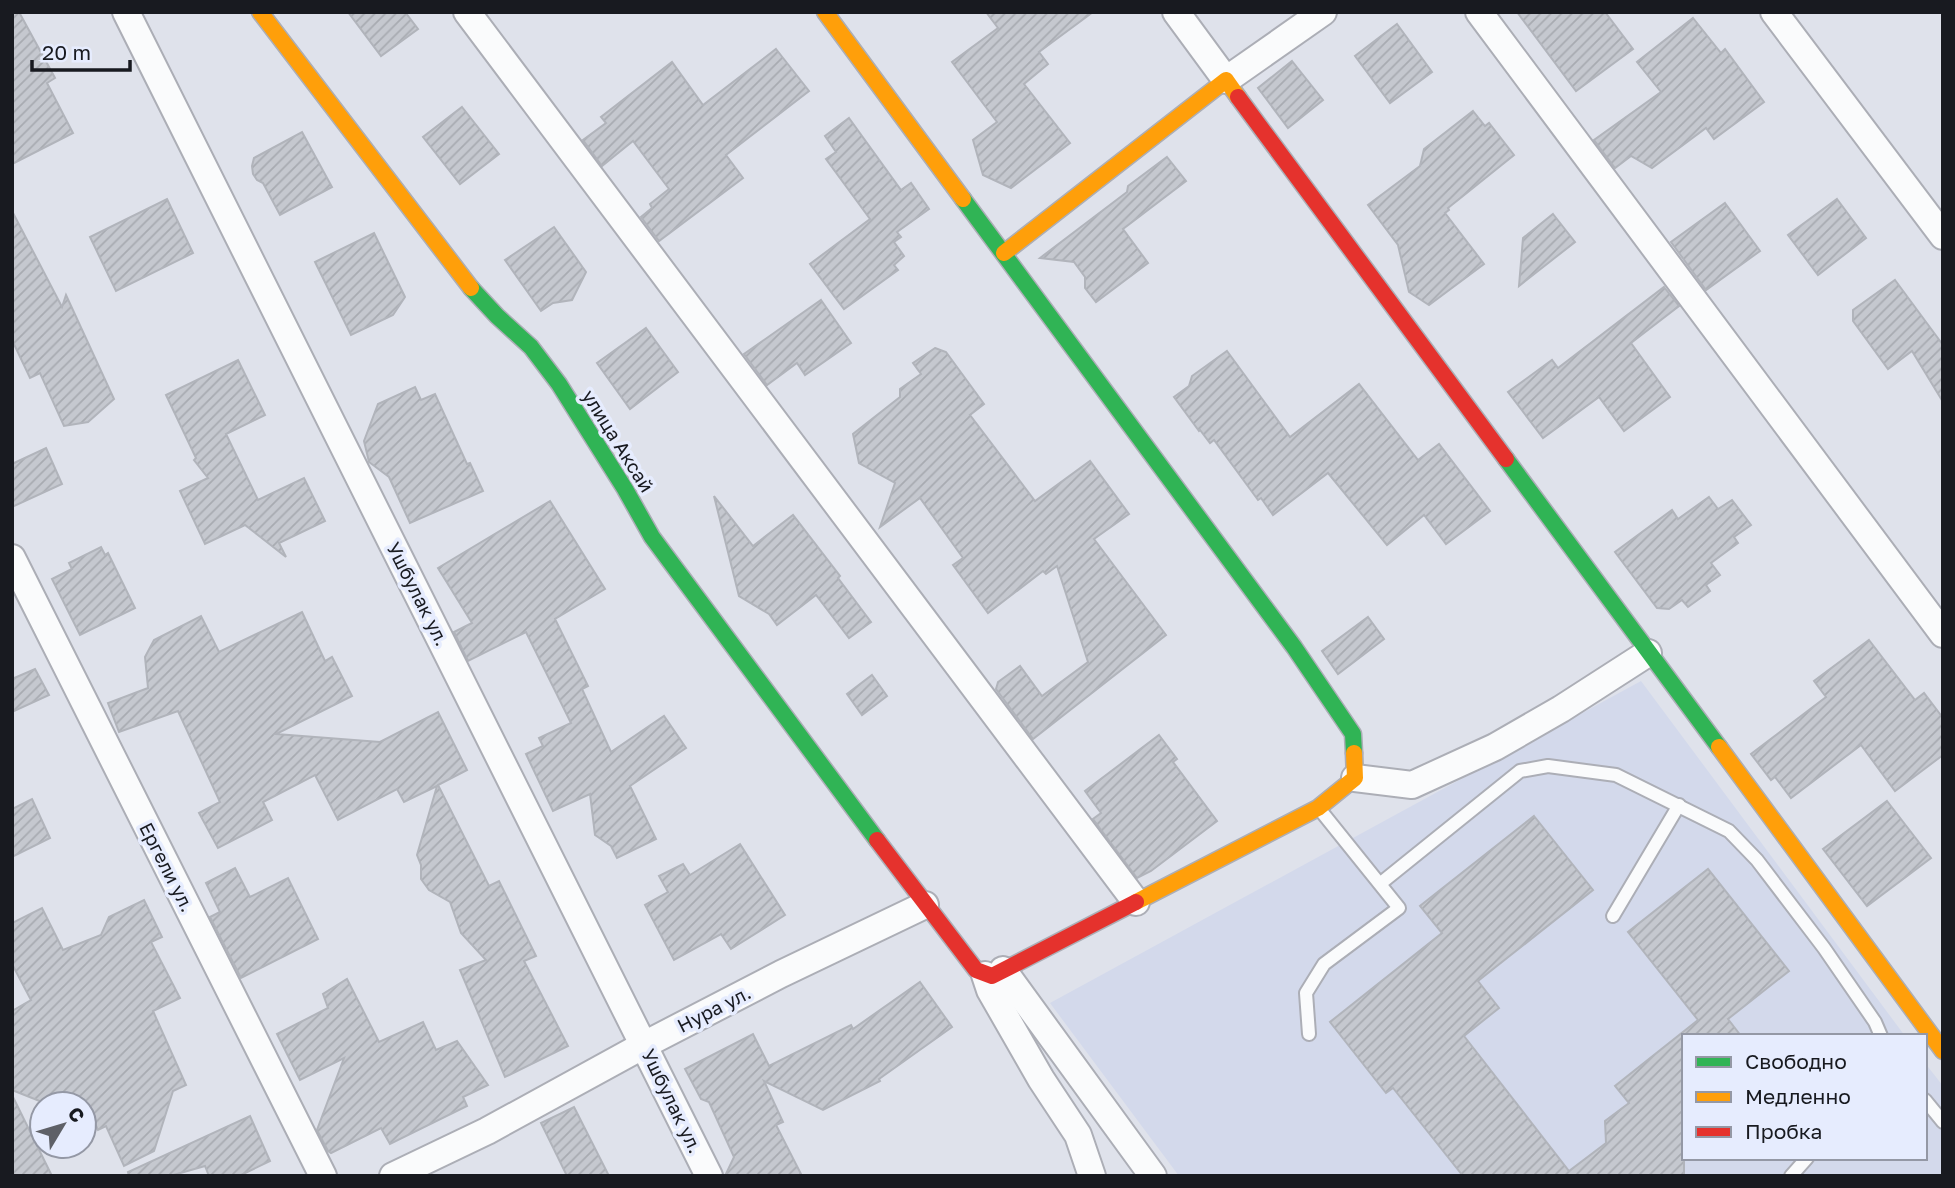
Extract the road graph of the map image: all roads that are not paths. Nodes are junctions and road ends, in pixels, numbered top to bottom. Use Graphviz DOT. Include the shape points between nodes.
graph roads {
  1 [pos="126,12"];
  2 [pos="260,12"];
  3 [pos="467,12"];
  4 [pos="825,12"];
  5 [pos="1176,12"];
  6 [pos="1323,12"];
  7 [pos="1479,12"];
  8 [pos="1774,12"];
  9 [pos="1226,80"];
  10 [pos="1943,236"];
  11 [pos="1004,253"];
  12 [pos="12,558"];
  13 [pos="1943,635"];
  14 [pos="1648,653"];
  15 [pos="1355,778"];
  16 [pos="1679,805"];
  17 [pos="1318,808"];
  18 [pos="1381,883"];
  19 [pos="1136,902"];
  20 [pos="925,905"];
  21 [pos="1613,916"];
  22 [pos="994,973"];
  23 [pos="1310,1034"];
  24 [pos="1880,1034"];
  25 [pos="644,1045"];
  26 [pos="1943,1051"];
  27 [pos="1927,1102"];
  28 [pos="1943,1122"];
  29 [pos="1805,1160"];
  30 [pos="323,1176"];
  31 [pos="393,1176"];
  32 [pos="709,1176"];
  33 [pos="1092,1176"];
  34 [pos="1153,1176"];
  35 [pos="1791,1176"];
  1 -- 25 [label="street, Ушбулак ул."];
  2 -- 20 [label="street, улица Аксай" via="465,281 531,347 652,537"];
  3 -- 19 [label="street"];
  4 -- 11 [label="street"];
  5 -- 9 [label="street"];
  6 -- 9 [label="street"];
  7 -- 13 [label="street"];
  8 -- 10 [label="street"];
  9 -- 11 [label="street"];
  9 -- 14 [label="street"];
  11 -- 15 [label="street" via="1353,734"];
  12 -- 30 [label="street, Ергели ул."];
  14 -- 15 [label="street" via="1506,740 1412,785"];
  14 -- 26 [label="street"];
  15 -- 17 [label="street"];
  16 -- 18 [label="lane" via="1616,775 1548,766 1520,771"];
  16 -- 21 [label="lane"];
  16 -- 24 [label="lane" via="1729,831 1757,860 1824,948"];
  17 -- 18 [label="lane"];
  17 -- 19 [label="street"];
  18 -- 23 [label="lane" via="1399,908 1324,964 1306,993"];
  19 -- 22 [label="street"];
  20 -- 22 [label="street, улица Аксай" via="976,970"];
  20 -- 25 [label="street, Нура ул."];
  22 -- 33 [label="street" via="990,990 1078,1135"];
  22 -- 34 [label="street"];
  25 -- 31 [label="street, Нура ул." via="487,1131"];
  25 -- 32 [label="street, Ушбулак ул."];
  27 -- 28 [label="lane"];
  29 -- 35 [label="lane"];
}
